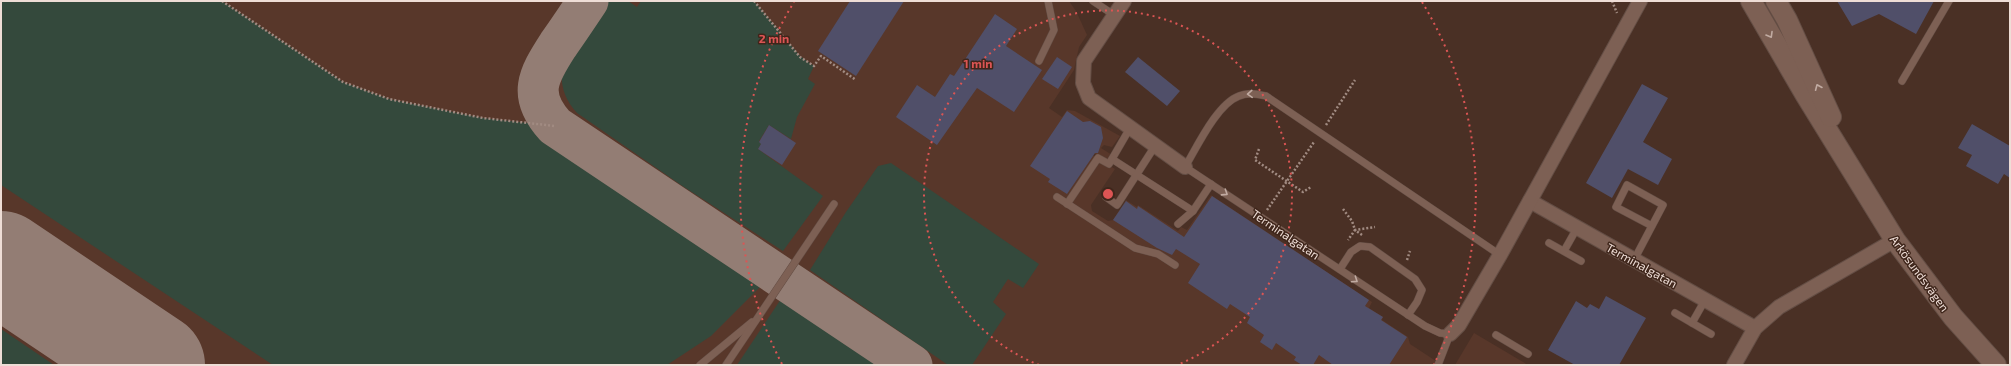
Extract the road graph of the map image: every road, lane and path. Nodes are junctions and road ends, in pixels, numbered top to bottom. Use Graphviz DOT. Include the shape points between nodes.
graph roads {
  1 [pos="222,1"];
  2 [pos="754,1"];
  3 [pos="1048,1"];
  4 [pos="1094,1"];
  5 [pos="1124,1"];
  6 [pos="1640,1"];
  7 [pos="1750,1"];
  8 [pos="1776,1"];
  9 [pos="1949,1"];
  10 [pos="1114,15"];
  11 [pos="1039,61"];
  12 [pos="856,80"];
  13 [pos="1355,80"];
  14 [pos="1902,81"];
  15 [pos="555,126"];
  16 [pos="1130,128"];
  17 [pos="1320,133"];
  18 [pos="1155,146"];
  19 [pos="1259,149"];
  20 [pos="1112,159"];
  21 [pos="1185,167"];
  22 [pos="1137,174"];
  23 [pos="1855,174"];
  24 [pos="1288,182"];
  25 [pos="1211,184"];
  26 [pos="1311,187"];
  27 [pos="1057,197"];
  28 [pos="1106,197"];
  29 [pos="1530,201"];
  30 [pos="834,204"];
  31 [pos="1067,204"];
  32 [pos="1343,209"];
  33 [pos="1192,211"];
  34 [pos="1262,218"];
  35 [pos="1178,224"];
  36 [pos="1652,226"];
  37 [pos="1577,228"];
  38 [pos="1895,240"];
  39 [pos="1347,241"];
  40 [pos="1549,243"];
  41 [pos="1564,251"];
  42 [pos="1500,255"];
  43 [pos="1634,260"];
  44 [pos="1581,261"];
  45 [pos="1175,265"];
  46 [pos="1340,269"];
  47 [pos="1705,300"];
  48 [pos="1675,313"];
  49 [pos="1408,315"];
  50 [pos="759,316"];
  51 [pos="1692,323"];
  52 [pos="1755,328"];
  53 [pos="1450,334"];
  54 [pos="1711,334"];
  55 [pos="1496,335"];
  56 [pos="1528,354"];
  57 [pos="700,365"];
  58 [pos="726,365"];
  59 [pos="1438,365"];
  60 [pos="1734,365"];
  61 [pos="1996,365"];
  1 -- 15 [label="path" via="343,82 389,99 483,118"];
  2 -- 12 [label="path" via="800,56 814,66 821,56"];
  3 -- 11 [label="lane" via="1054,30"];
  4 -- 10 [label="lane"];
  5 -- 10 [label="street, Terminalgatan"];
  6 -- 29 [label="street"];
  7 -- 23 [label="main road, Arkösundsvägen, one-way"];
  23 -- 8 [label="main road, Arkösundsvägen, one-way" via="1814,78"];
  9 -- 14 [label="lane"];
  10 -- 16 [label="street, Terminalgatan" via="1084,61 1083,83 1089,98"];
  13 -- 17 [label="path"];
  16 -- 18 [label="street, Terminalgatan"];
  16 -- 20 [label="lane"];
  17 -- 21 [label="lane, one-way" via="1266,96 1253,93 1238,96 1228,102 1218,115"];
  17 -- 24 [label="path"];
  17 -- 42 [label="lane"];
  18 -- 21 [label="street, Terminalgatan"];
  18 -- 22 [label="lane"];
  19 -- 24 [label="path" via="1255,160"];
  20 -- 22 [label="lane"];
  20 -- 31 [label="lane" via="1109,164 1099,157"];
  21 -- 25 [label="lane, Terminalgatan"];
  22 -- 28 [label="lane" via="1117,205"];
  22 -- 33 [label="lane"];
  23 -- 38 [label="main road, Arkösundsvägen"];
  24 -- 26 [label="path" via="1303,192"];
  24 -- 34 [label="path"];
  25 -- 33 [label="lane"];
  25 -- 34 [label="lane, Terminalgatan, one-way"];
  27 -- 31 [label="lane"];
  29 -- 37 [label="street, Terminalgatan"];
  29 -- 42 [label="street"];
  30 -- 50 [label="lane"];
  31 -- 45 [label="lane" via="1135,248 1158,254"];
  32 -- 39 [label="path" via="1352,220 1355,230"];
  33 -- 35 [label="lane"];
  34 -- 46 [label="lane, Terminalgatan"];
  36 -- 36 [label="lane" via="1663,205 1627,185 1616,208"];
  36 -- 43 [label="lane"];
  37 -- 41 [label="lane"];
  37 -- 43 [label="street, Terminalgatan"];
  38 -- 52 [label="street" via="1779,307"];
  38 -- 61 [label="main road, Arkösundsvägen" via="1953,317"];
  40 -- 41 [label="lane"];
  41 -- 44 [label="lane"];
  42 -- 53 [label="street" via="1459,325"];
  43 -- 47 [label="street, Terminalgatan"];
  46 -- 49 [label="lane, Terminalgatan, one-way"];
  46 -- 49 [label="lane" via="1355,249 1360,246 1370,247 1415,278 1422,290 1418,302"];
  47 -- 51 [label="lane"];
  47 -- 52 [label="street, Terminalgatan"];
  48 -- 51 [label="lane"];
  49 -- 53 [label="lane, Terminalgatan" via="1440,333"];
  50 -- 57 [label="lane"];
  50 -- 58 [label="lane"];
  51 -- 54 [label="lane"];
  52 -- 60 [label="street"];
  53 -- 59 [label="lane"];
  55 -- 56 [label="lane"];
}
